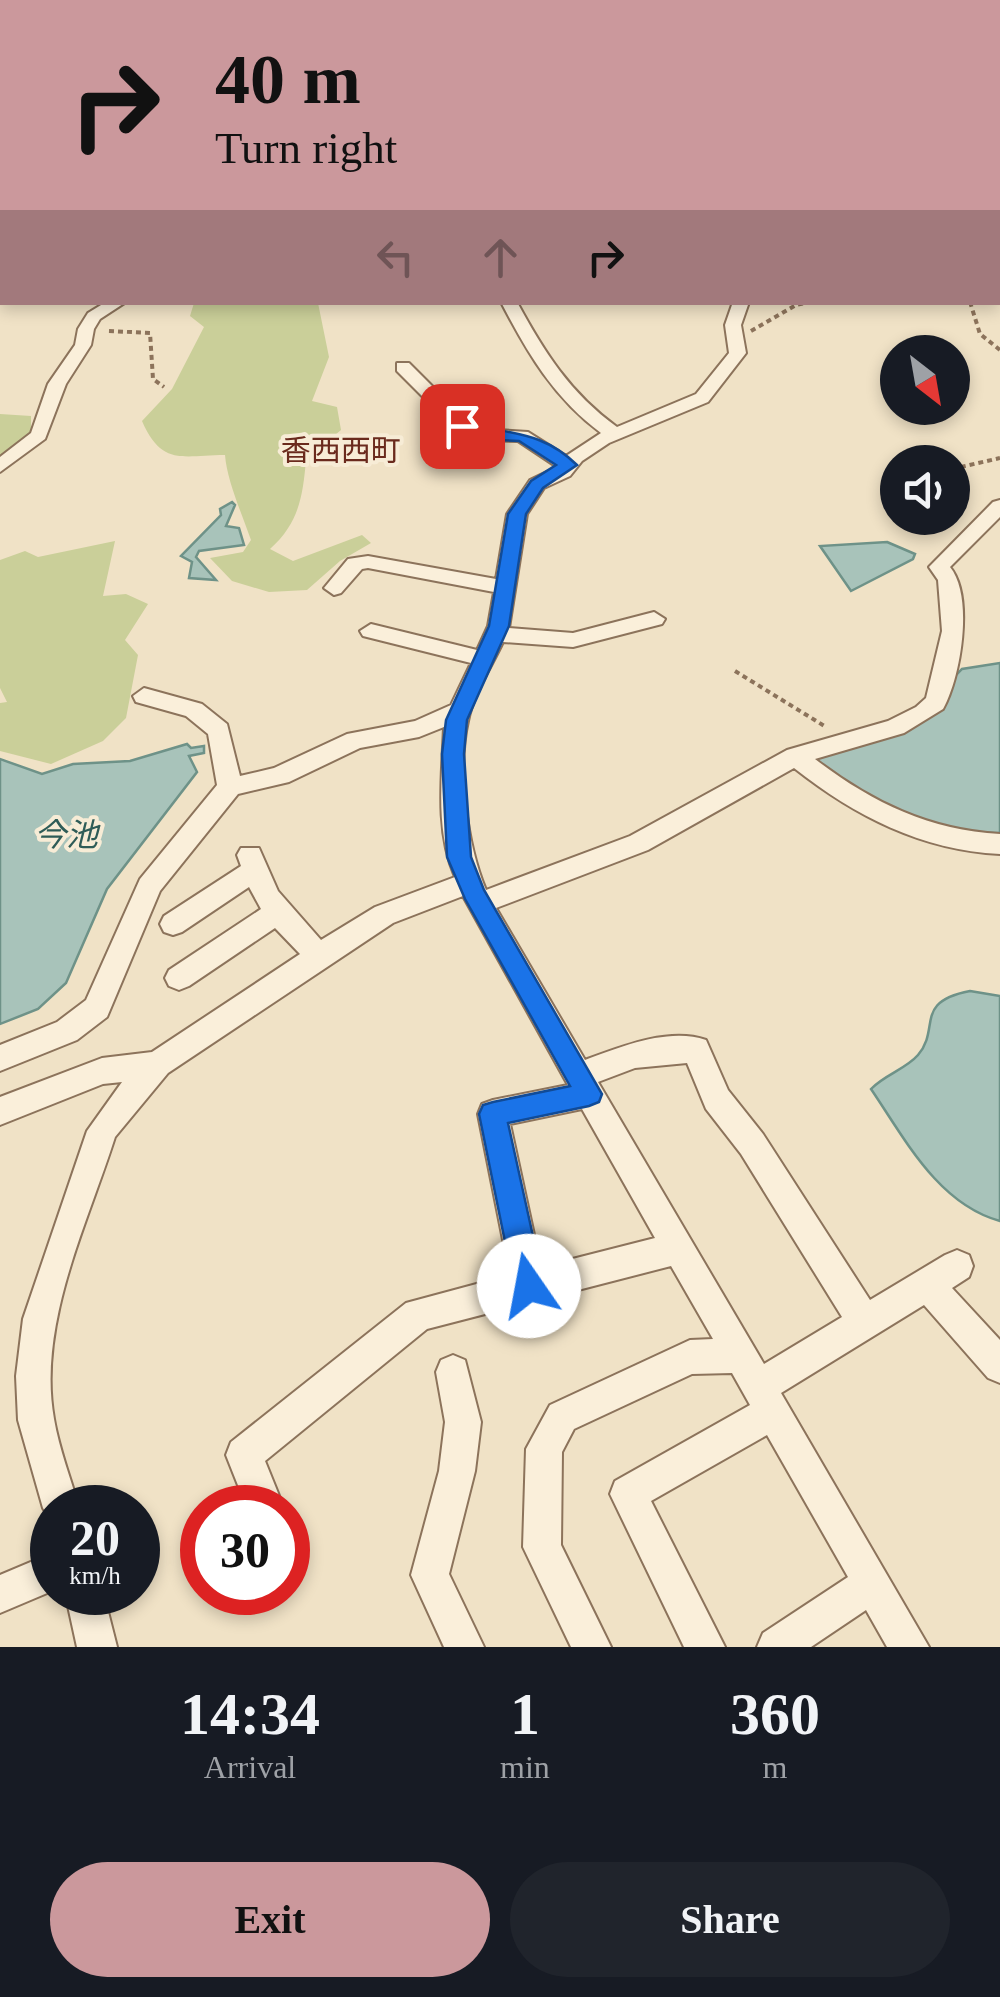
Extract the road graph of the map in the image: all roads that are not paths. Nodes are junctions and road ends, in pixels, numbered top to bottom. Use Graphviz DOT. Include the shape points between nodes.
graph roads {
  1 [pos="113,305"];
  2 [pos="511,305"];
  3 [pos="740,305"];
  4 [pos="402,367"];
  5 [pos="615,434"];
  6 [pos="568,465"];
  7 [pos="0,466"];
  8 [pos="1000,506"];
  9 [pos="504,587"];
  10 [pos="334,588"];
  11 [pos="654,619"];
  12 [pos="371,631"];
  13 [pos="489,646"];
  14 [pos="144,696"];
  15 [pos="460,710"];
  16 [pos="795,756"];
  17 [pos="230,787"];
  18 [pos="1000,844"];
  19 [pos="474,893"];
  20 [pos="275,914"];
  21 [pos="174,924"];
  22 [pos="318,955"];
  23 [pos="178,978"];
  24 [pos="0,1058"];
  25 [pos="158,1064"];
  26 [pos="584,1085"];
  27 [pos="0,1110"];
  28 [pos="678,1248"];
  29 [pos="957,1266"];
  30 [pos="927,1284"];
  31 [pos="529,1286"];
  32 [pos="864,1322"];
  33 [pos="1000,1366"];
  34 [pos="452,1372"];
  35 [pos="758,1385"];
  36 [pos="54,1485"];
  37 [pos="256,1485"];
  38 [pos="30,1581"];
  39 [pos="872,1583"];
  40 [pos="0,1594"];
  41 [pos="90,1615"];
  42 [pos="98,1647"];
  43 [pos="464,1647"];
  44 [pos="591,1647"];
  45 [pos="705,1647"];
  46 [pos="777,1647"];
  47 [pos="909,1647"];
  1 -- 7 [label="street" via="86,329 38,435"];
  2 -- 5 [label="street" via="564,396"];
  3 -- 5 [label="street" via="734,325 738,353 702,398"];
  4 -- 6 [label="street" via="462,426 476,434 522,436"];
  5 -- 6 [label="street"];
  6 -- 9 [label="street" via="537,484 517,514"];
  8 -- 16 [label="street" via="939,567 948,579 953,635 942,693 932,707 874,736"];
  9 -- 10 [label="street" via="368,562 356,564"];
  9 -- 13 [label="street"];
  11 -- 13 [label="street" via="573,640"];
  12 -- 13 [label="street"];
  13 -- 15 [label="street"];
  14 -- 17 [label="street" via="194,710 219,730"];
  15 -- 17 [label="street" via="419,729 355,740 280,776"];
  15 -- 19 [label="street" via="453,799 459,857"];
  16 -- 18 [label="street" via="876,813 952,839"];
  16 -- 19 [label="street" via="688,818 564,876"];
  17 -- 24 [label="street" via="150,886 97,1008 67,1031"];
  19 -- 22 [label="street" via="384,916"];
  19 -- 26 [label="street"];
  20 -- 21 [label="street" via="252,863"];
  20 -- 22 [label="street"];
  20 -- 23 [label="street"];
  22 -- 25 [label="street"];
  25 -- 27 [label="street" via="102,1072"];
  25 -- 36 [label="street" via="102,1131 40,1319 36,1420"];
  26 -- 28 [label="street"];
  26 -- 31 [label="street" via="493,1114"];
  26 -- 32 [label="street" via="634,1055 696,1049 717,1099"];
  28 -- 31 [label="street"];
  28 -- 35 [label="street"];
  29 -- 30 [label="street"];
  30 -- 32 [label="street"];
  30 -- 33 [label="street"];
  31 -- 37 [label="street" via="418,1315 244,1455"];
  32 -- 35 [label="street"];
  34 -- 43 [label="street" via="463,1422 430,1574"];
  35 -- 39 [label="street"];
  35 -- 44 [label="street" via="690,1357 562,1417 544,1449 542,1547"];
  35 -- 45 [label="street" via="628,1494"];
  38 -- 40 [label="street"];
  39 -- 46 [label="street"];
  39 -- 47 [label="street"];
  41 -- 42 [label="street"];
}
